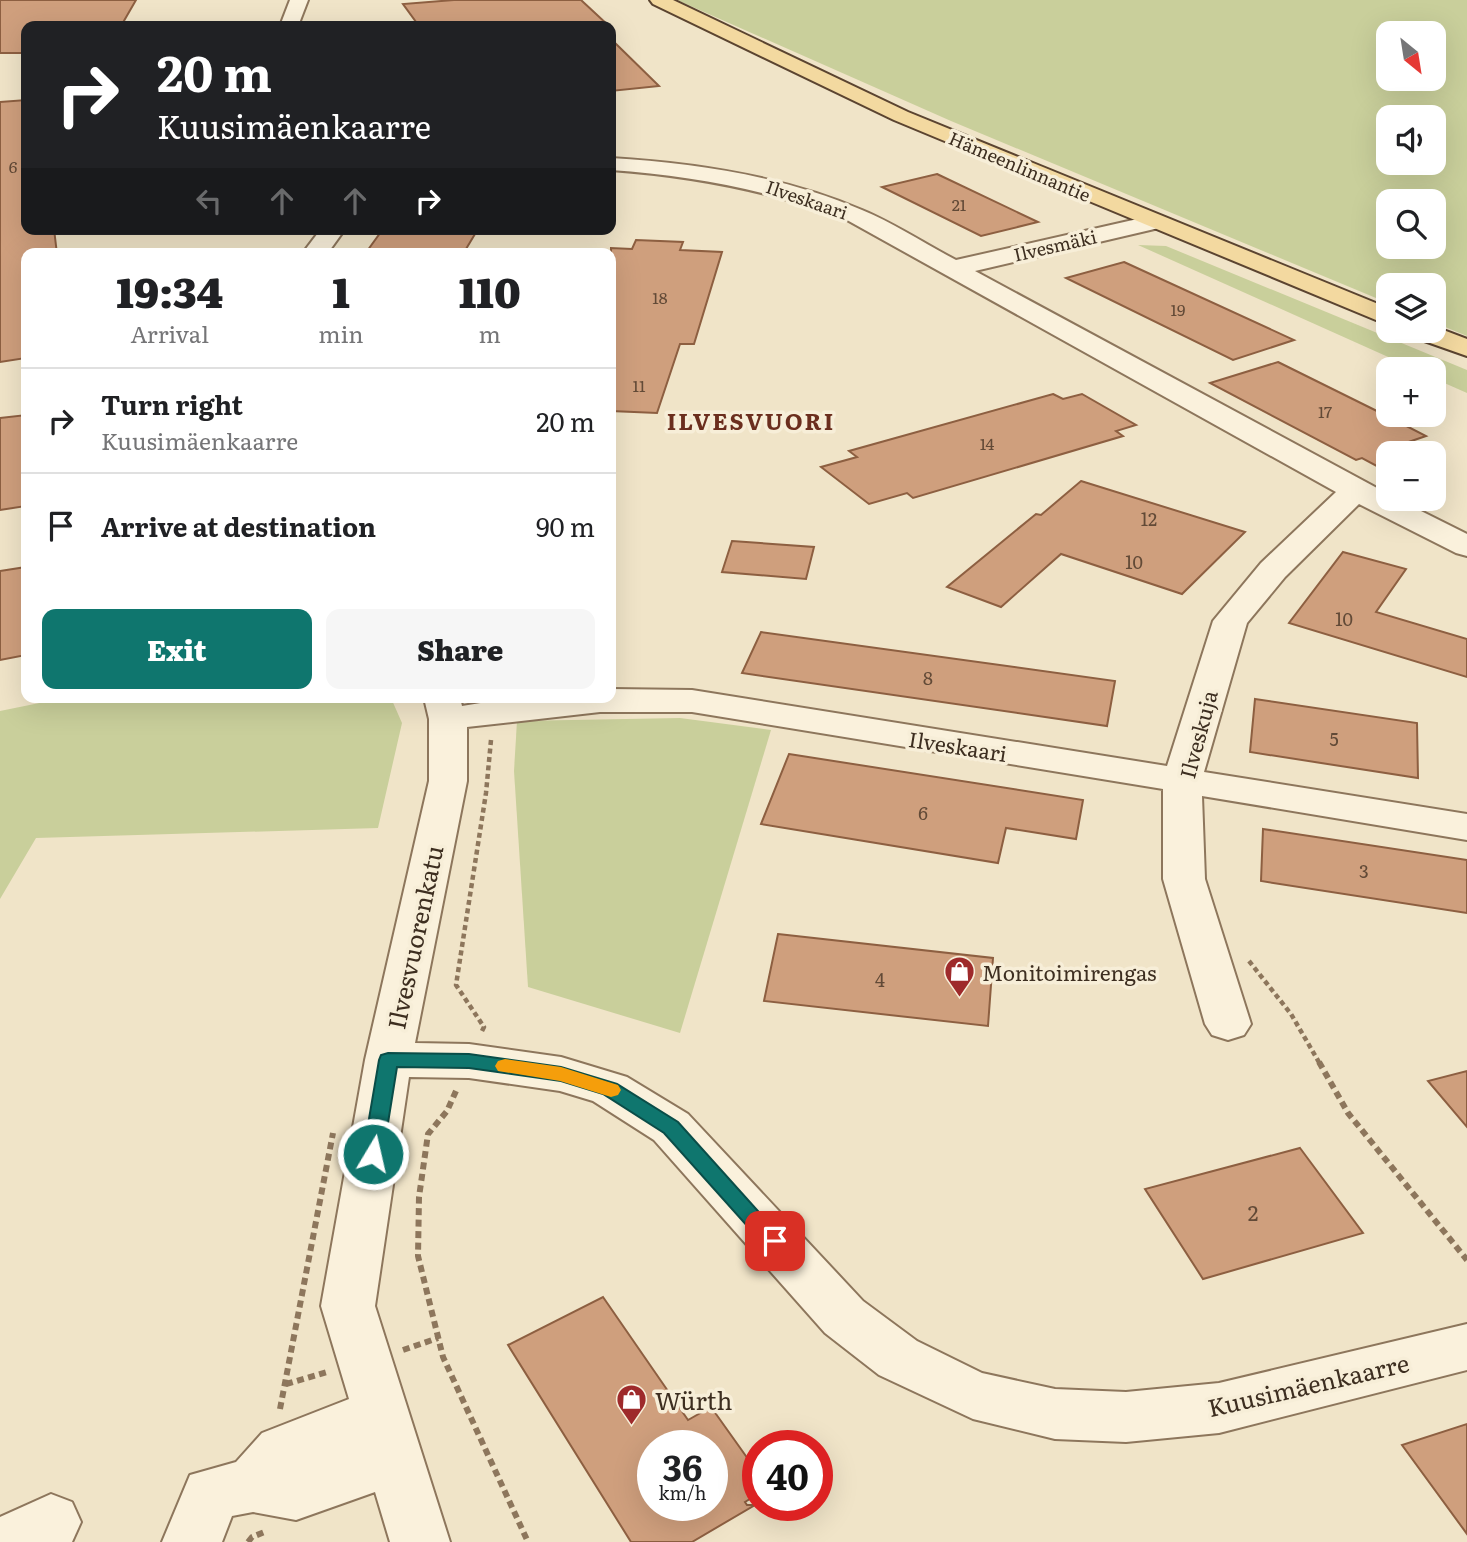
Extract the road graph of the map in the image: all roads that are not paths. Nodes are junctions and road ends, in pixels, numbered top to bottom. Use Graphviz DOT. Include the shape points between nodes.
graph roads {
  1 [pos="299,0"];
  2 [pos="659,0"];
  3 [pos="291,21"];
  4 [pos="616,164"];
  5 [pos="1155,222"];
  6 [pos="955,268"];
  7 [pos="1376,312"];
  8 [pos="1446,340"];
  9 [pos="1467,348"];
  10 [pos="1354,490"];
  11 [pos="1467,547"];
  12 [pos="616,698"];
  13 [pos="551,703"];
  14 [pos="459,710"];
  15 [pos="1182,782"];
  16 [pos="1467,827"];
  17 [pos="1228,1024"];
  18 [pos="388,1060"];
  19 [pos="1467,1347"];
  20 [pos="387,1436"];
  21 [pos="192,1542"];
  22 [pos="420,1542"];
  1 -- 3 [label="street"];
  2 -- 5 [label="main road, Hämeenlinnantie" via="890,110"];
  4 -- 6 [label="street, Ilveskaari" via="711,174 806,195 855,215"];
  5 -- 6 [label="street, Ilvesmäki"];
  5 -- 7 [label="main road, Hämeenlinnantie"];
  6 -- 10 [label="street, Ilveskaari"];
  8 -- 9 [label="main road"];
  10 -- 11 [label="street, Ilveskaari"];
  10 -- 15 [label="street, Ilveskuja" via="1273,570 1230,621"];
  12 -- 15 [label="street, Ilveskaari" via="692,701"];
  13 -- 14 [label="street, Ilveskaari"];
  14 -- 18 [label="street, Ilvesvuorenkatu"];
  15 -- 16 [label="street, Ilveskaari"];
  15 -- 17 [label="street, Ilveskuja" via="1184,879"];
  18 -- 19 [label="street, Kuusimäenkaarre" via="469,1061 561,1074 610,1089 671,1127 844,1317 898,1358 973,1395 1055,1414 1126,1417 1219,1408"];
  18 -- 20 [label="street, Ilvesvuorenkatu" via="348,1306"];
  20 -- 21 [label="street" via="296,1493 253,1485 211,1494"];
  20 -- 22 [label="street, Ilvesvuorenkatu"];
}
